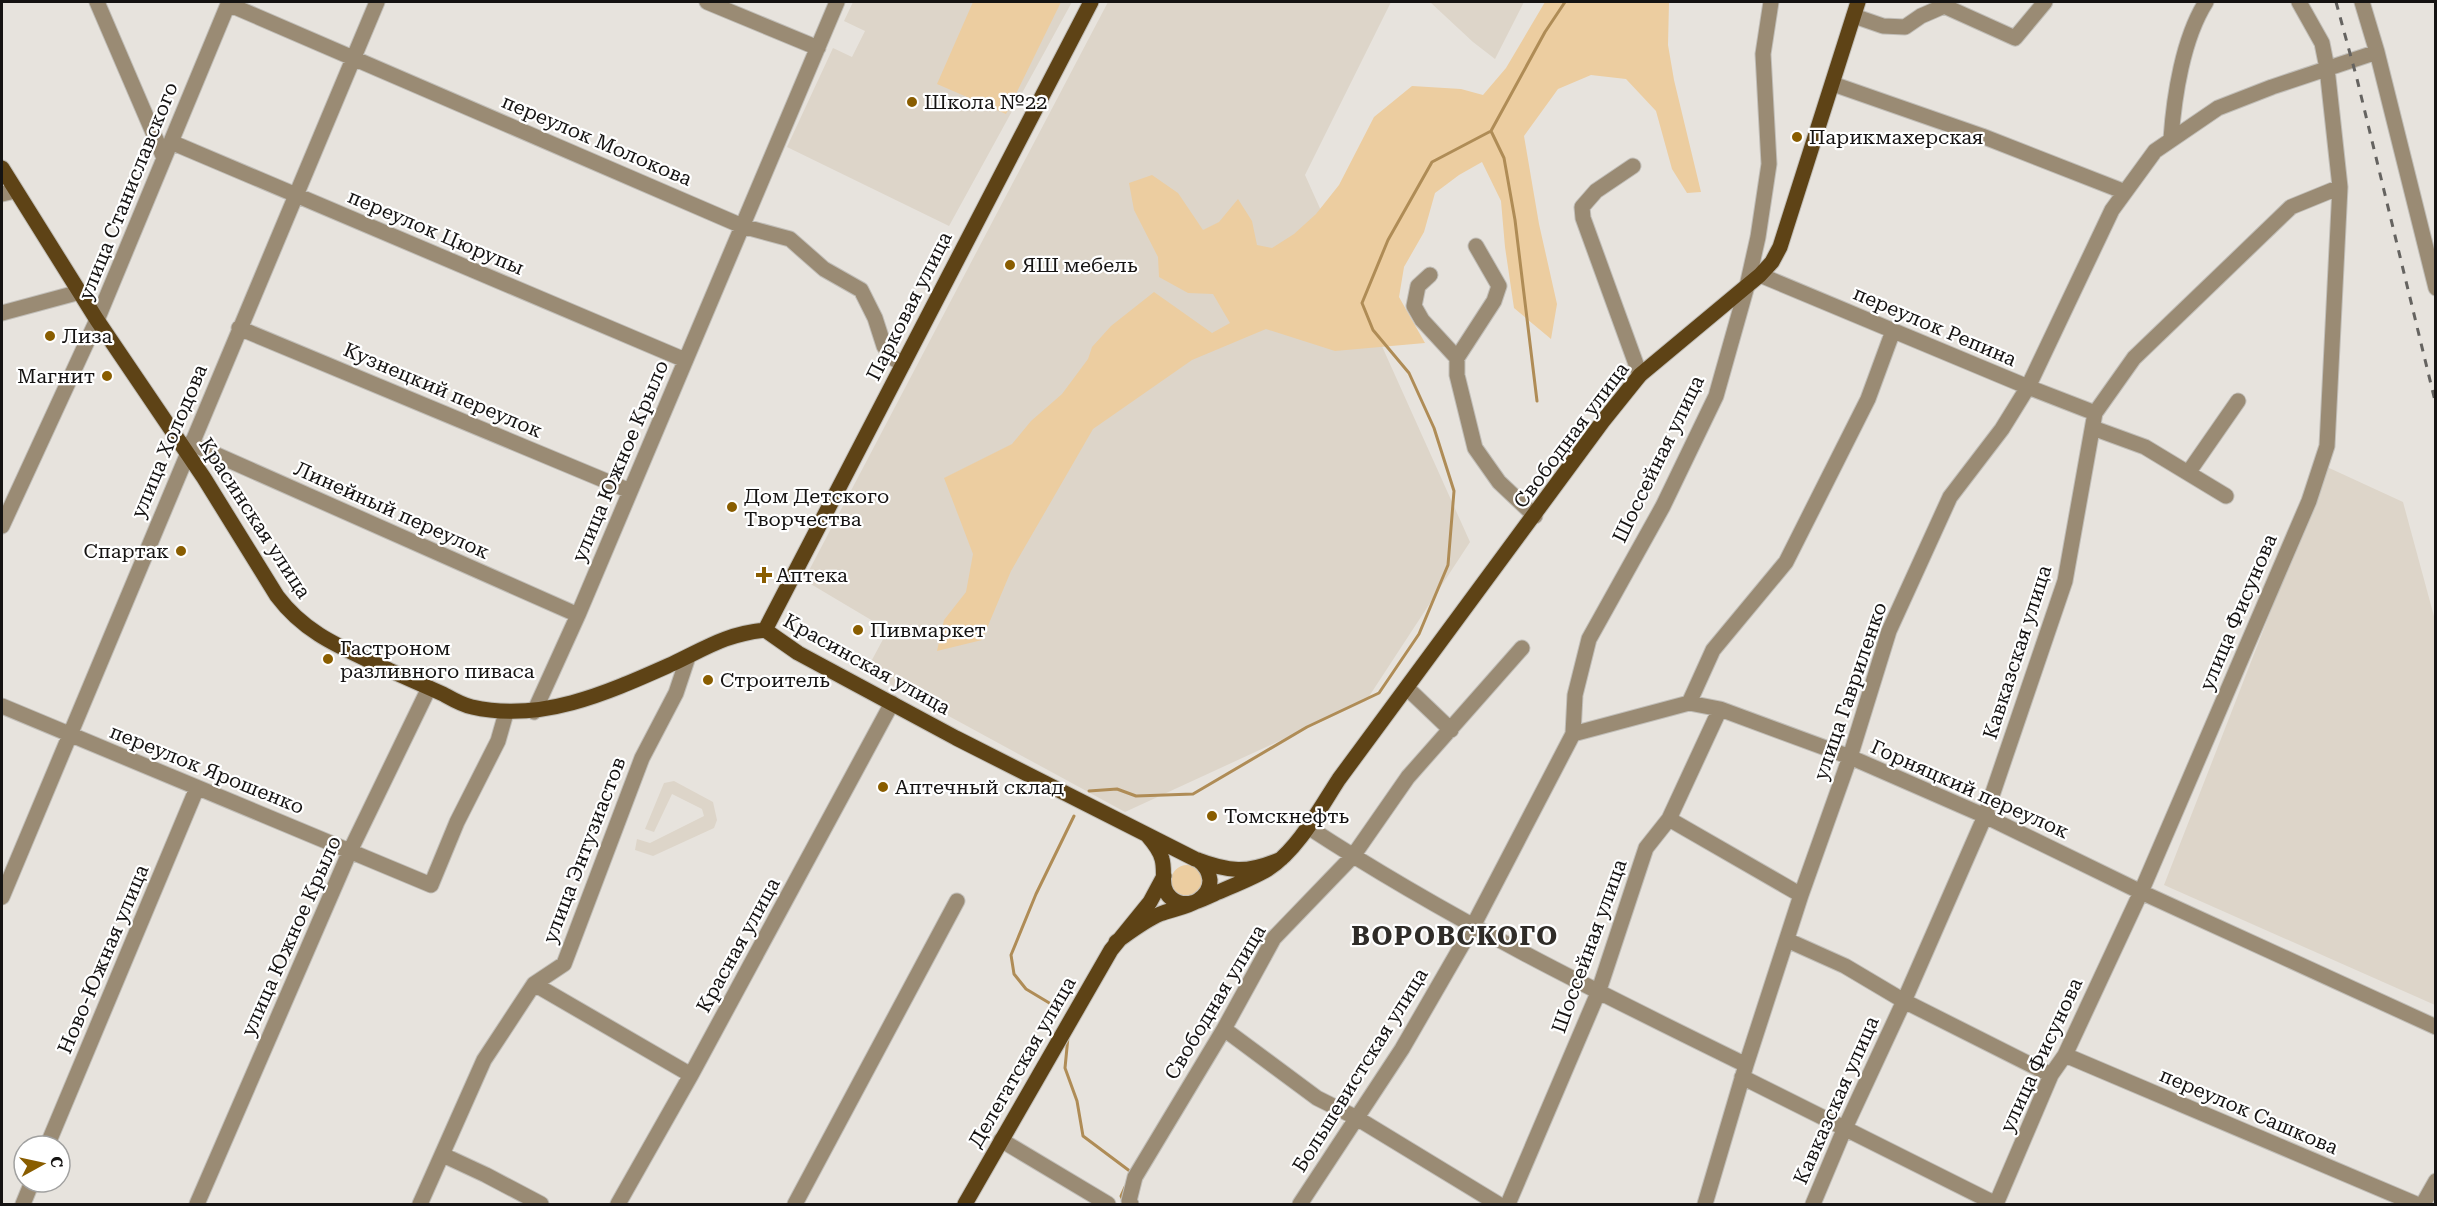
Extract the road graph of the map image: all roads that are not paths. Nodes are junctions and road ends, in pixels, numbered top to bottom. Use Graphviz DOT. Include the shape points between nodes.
graph roads {
  1 [pos="97,2"];
  2 [pos="377,2"];
  3 [pos="706,2"];
  4 [pos="837,2"];
  5 [pos="1091,2"];
  6 [pos="1772,2"];
  7 [pos="2045,2"];
  8 [pos="2206,2"];
  9 [pos="2299,2"];
  10 [pos="2362,2"];
  11 [pos="229,3"];
  12 [pos="1945,4"];
  13 [pos="1856,9"];
  14 [pos="818,48"];
  15 [pos="2377,52"];
  16 [pos="353,58"];
  17 [pos="2327,68"];
  18 [pos="1833,84"];
  19 [pos="2171,139"];
  20 [pos="171,142"];
  21 [pos="164,158"];
  22 [pos="1633,166"];
  23 [pos="2,168"];
  24 [pos="2340,187"];
  25 [pos="8,192"];
  26 [pos="2126,192"];
  27 [pos="295,195"];
  28 [pos="742,226"];
  29 [pos="1476,246"];
  30 [pos="1761,274"];
  31 [pos="1430,275"];
  32 [pos="1747,286"];
  33 [pos="2436,288"];
  34 [pos="80,292"];
  35 [pos="2,313"];
  36 [pos="97,320"];
  37 [pos="239,328"];
  38 [pos="1893,331"];
  39 [pos="1458,358"];
  40 [pos="686,360"];
  41 [pos="903,364"];
  42 [pos="1640,375"];
  43 [pos="2028,387"];
  44 [pos="2238,401"];
  45 [pos="2094,420"];
  46 [pos="188,447"];
  47 [pos="2188,472"];
  48 [pos="630,491"];
  49 [pos="2226,496"];
  50 [pos="1535,516"];
  51 [pos="2,526"];
  52 [pos="578,615"];
  53 [pos="765,630"];
  54 [pos="1522,648"];
  55 [pos="688,657"];
  56 [pos="429,688"];
  57 [pos="1407,688"];
  58 [pos="892,703"];
  59 [pos="1689,703"];
  60 [pos="2,706"];
  61 [pos="1720,709"];
  62 [pos="534,712"];
  63 [pos="506,713"];
  64 [pos="1451,730"];
  65 [pos="1573,734"];
  66 [pos="69,735"];
  67 [pos="1850,757"];
  68 [pos="197,788"];
  69 [pos="1985,816"];
  70 [pos="1669,819"];
  71 [pos="1308,827"];
  72 [pos="1144,832"];
  73 [pos="350,851"];
  74 [pos="1353,856"];
  75 [pos="1195,859"];
  76 [pos="1281,859"];
  77 [pos="1163,877"];
  78 [pos="2140,892"];
  79 [pos="1802,895"];
  80 [pos="2,897"];
  81 [pos="957,901"];
  82 [pos="1193,903"];
  83 [pos="1473,926"];
  84 [pos="1787,940"];
  85 [pos="1116,942"];
  86 [pos="534,984"];
  87 [pos="1598,993"];
  88 [pos="1904,1001"];
  89 [pos="2436,1026"];
  90 [pos="1224,1029"];
  91 [pos="2065,1055"];
  92 [pos="1744,1071"];
  93 [pos="691,1075"];
  94 [pos="2051,1075"];
  95 [pos="1355,1117"];
  96 [pos="1844,1130"];
  97 [pos="52,1134"];
  98 [pos="1001,1140"];
  99 [pos="443,1155"];
  100 [pos="2436,1181"];
  101 [pos="1130,1203"];
  102 [pos="197,1204"];
  103 [pos="420,1204"];
  104 [pos="541,1204"];
  105 [pos="618,1204"];
  106 [pos="795,1204"];
  107 [pos="964,1204"];
  108 [pos="1108,1204"];
  109 [pos="1300,1204"];
  110 [pos="1498,1204"];
  111 [pos="1508,1204"];
  112 [pos="1705,1204"];
  113 [pos="1813,1204"];
  114 [pos="1996,1204"];
  115 [pos="2416,1204"];
  116 [pos="2423,1204"];
  1 -- 21 [label="street"];
  2 -- 16 [label="street, улица Холодова"];
  3 -- 14 [label="street"];
  4 -- 14 [label="street, улица Южное Крыло"];
  5 -- 41 [label="main road, Парковая улица"];
  6 -- 32 [label="street" via="1763,54 1770,164"];
  7 -- 12 [label="street" via="2015,38"];
  8 -- 19 [label="street" via="2197,16 2183,63"];
  9 -- 17 [label="street, улица Фисунова" via="2322,43"];
  10 -- 15 [label="street"];
  11 -- 16 [label="street, переулок Молокова"];
  11 -- 20 [label="street, улица Станиславского"];
  12 -- 13 [label="street" via="1905,27 1882,26"];
  13 -- 18 [label="main road"];
  14 -- 28 [label="street, улица Южное Крыло"];
  15 -- 17 [label="street, улица Гавриленко"];
  15 -- 33 [label="street"];
  16 -- 27 [label="street, улица Холодова"];
  16 -- 28 [label="street, переулок Молокова"];
  17 -- 19 [label="street, улица Гавриленко" via="2218,108"];
  17 -- 24 [label="street, улица Фисунова"];
  18 -- 26 [label="street"];
  18 -- 30 [label="main road" via="1780,247"];
  19 -- 26 [label="street, улица Гавриленко" via="2155,152"];
  20 -- 21 [label="street, улица Станиславского"];
  20 -- 27 [label="street, переулок Цюрупы"];
  21 -- 36 [label="street, улица Станиславского"];
  22 -- 42 [label="street" via="1596,191 1582,207"];
  23 -- 25 [label="main road, Красинская улица"];
  24 -- 45 [label="street, Кавказская улица" via="2291,207 2134,358"];
  24 -- 78 [label="street, улица Фисунова" via="2327,446 2309,501"];
  25 -- 34 [label="main road, Красинская улица"];
  26 -- 43 [label="street, улица Гавриленко" via="2112,210"];
  27 -- 37 [label="street, улица Холодова"];
  27 -- 40 [label="street, переулок Цюрупы"];
  28 -- 40 [label="street, улица Южное Крыло"];
  28 -- 41 [label="street, переулок Молокова" via="790,239 824,269 861,290 884,346 891,357"];
  29 -- 39 [label="street" via="1499,286 1494,301"];
  30 -- 32 [label="main road"];
  30 -- 38 [label="street, переулок Репина"];
  31 -- 39 [label="street" via="1418,286 1414,306"];
  32 -- 42 [label="main road, Свободная улица"];
  32 -- 65 [label="street, Шоссейная улица" via="1716,396 1663,506 1588,639 1575,695"];
  34 -- 35 [label="street"];
  34 -- 36 [label="main road, Красинская улица"];
  36 -- 46 [label="main road, Красинская улица"];
  36 -- 51 [label="street, улица Станиславского"];
  37 -- 46 [label="street, улица Холодова"];
  37 -- 48 [label="street, Кузнецкий переулок"];
  38 -- 43 [label="street, переулок Репина"];
  38 -- 59 [label="street" via="1868,399 1786,562 1713,650"];
  39 -- 50 [label="street" via="1457,375 1474,448 1499,482"];
  40 -- 48 [label="street, улица Южное Крыло"];
  41 -- 53 [label="main road, Парковая улица"];
  42 -- 50 [label="main road, Свободная улица"];
  43 -- 45 [label="street, переулок Репина"];
  43 -- 67 [label="street, улица Гавриленко" via="2002,429 1950,497 1889,631"];
  44 -- 47 [label="street"];
  45 -- 47 [label="street, переулок Репина"];
  45 -- 69 [label="street, Кавказская улица" via="2065,581"];
  46 -- 52 [label="street, Линейный переулок"];
  46 -- 56 [label="main road, Красинская улица" via="290,613 317,636"];
  46 -- 66 [label="street, улица Холодова"];
  47 -- 49 [label="street, переулок Репина"];
  48 -- 52 [label="street, улица Южное Крыло"];
  50 -- 57 [label="main road, Свободная улица"];
  52 -- 62 [label="street, улица Южное Крыло"];
  53 -- 55 [label="main road, Красинская улица" via="719,640"];
  53 -- 58 [label="main road, Красинская улица" via="798,653"];
  54 -- 64 [label="street, Свободная улица"];
  55 -- 62 [label="main road, Красинская улица" via="575,703"];
  55 -- 86 [label="street, улица Энтузиастов" via="676,693 642,758 564,964"];
  56 -- 63 [label="main road, Красинская улица" via="470,707"];
  56 -- 73 [label="street, улица Южное Крыло"];
  57 -- 64 [label="street"];
  57 -- 71 [label="main road, Свободная улица"];
  58 -- 72 [label="main road, Красинская улица"];
  58 -- 93 [label="street, Красная улица"];
  59 -- 61 [label="street, Горняцкий переулок"];
  59 -- 65 [label="street, Горняцкий переулок"];
  60 -- 66 [label="street, переулок Ярошенко"];
  61 -- 67 [label="street, Горняцкий переулок"];
  61 -- 70 [label="street, Шоссейная улица"];
  62 -- 63 [label="main road, Красинская улица"];
  63 -- 73 [label="street, переулок Ярошенко" via="498,741 431,885"];
  64 -- 74 [label="street, Свободная улица" via="1408,777"];
  65 -- 83 [label="street, Большевистская улица"];
  66 -- 68 [label="street, переулок Ярошенко"];
  66 -- 80 [label="street, улица Холодова"];
  67 -- 69 [label="street, Горняцкий переулок"];
  67 -- 79 [label="street, улица Гавриленко"];
  68 -- 73 [label="street, переулок Ярошенко"];
  68 -- 97 [label="street, Ново-Южная улица"];
  69 -- 78 [label="street, Горняцкий переулок"];
  69 -- 88 [label="street, Кавказская улица"];
  70 -- 79 [label="street"];
  70 -- 87 [label="street, Шоссейная улица" via="1646,848"];
  71 -- 74 [label="street"];
  71 -- 76 [label="main road, Свободная улица"];
  72 -- 75 [label="main road, Красинская улица"];
  72 -- 77 [label="main road" via="1159,851"];
  73 -- 102 [label="street, улица Южное Крыло"];
  74 -- 83 [label="street"];
  74 -- 90 [label="street, Свободная улица" via="1274,938"];
  75 -- 76 [label="main road, Красинская улица" via="1240,870"];
  75 -- 77 [label="main road" via="1177,859"];
  75 -- 82 [label="main road" via="1208,871 1210,883 1205,894"];
  76 -- 82 [label="main road, Делегатская улица"];
  77 -- 82 [label="main road" via="1165,890 1172,899"];
  77 -- 85 [label="main road, Делегатская улица" via="1150,902"];
  78 -- 89 [label="street"];
  78 -- 91 [label="street, улица Фисунова"];
  79 -- 84 [label="street, улица Гавриленко"];
  81 -- 106 [label="street"];
  82 -- 85 [label="main road, Делегатская улица" via="1158,915"];
  83 -- 87 [label="street"];
  83 -- 95 [label="street, Большевистская улица" via="1402,1049"];
  84 -- 88 [label="street" via="1845,966"];
  84 -- 92 [label="street, улица Гавриленко"];
  85 -- 98 [label="main road, Делегатская улица"];
  86 -- 93 [label="street"];
  86 -- 99 [label="street, улица Энтузиастов" via="484,1060"];
  87 -- 92 [label="street"];
  87 -- 111 [label="street, Шоссейная улица"];
  88 -- 94 [label="street"];
  88 -- 96 [label="street, Кавказская улица"];
  90 -- 95 [label="street" via="1317,1098"];
  90 -- 101 [label="street, Свободная улица" via="1135,1178"];
  91 -- 94 [label="street, улица Фисунова"];
  91 -- 115 [label="street, переулок Сашкова"];
  92 -- 96 [label="street"];
  92 -- 112 [label="street, улица Гавриленко"];
  93 -- 105 [label="street, Красная улица"];
  94 -- 114 [label="street, улица Фисунова"];
  95 -- 109 [label="street, Большевистская улица"];
  95 -- 110 [label="street"];
  96 -- 113 [label="street, Кавказская улица"];
  96 -- 114 [label="street"];
  98 -- 107 [label="main road, Делегатская улица"];
  98 -- 108 [label="street"];
  99 -- 103 [label="street, улица Энтузиастов"];
  99 -- 104 [label="street"];
  100 -- 116 [label="street"];
}
